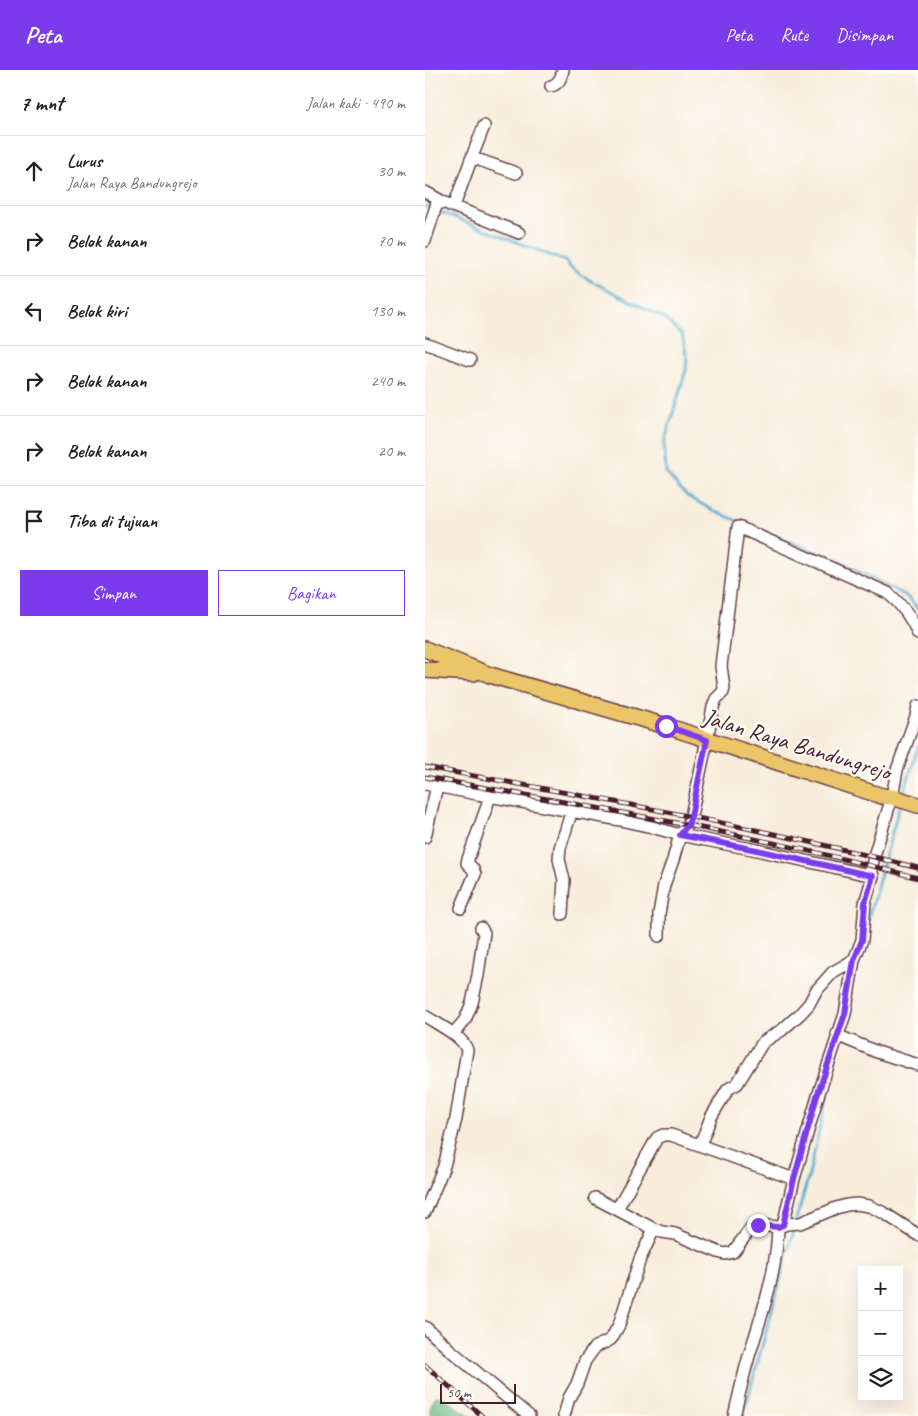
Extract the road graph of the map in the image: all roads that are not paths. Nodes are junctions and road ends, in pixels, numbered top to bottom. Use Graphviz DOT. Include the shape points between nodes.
graph roads {
  1 [pos="563,70"];
  2 [pos="551,86"];
  3 [pos="484,126"];
  4 [pos="472,157"];
  5 [pos="516,173"];
  6 [pos="425,192"];
  7 [pos="443,206"];
  8 [pos="519,233"];
  9 [pos="425,241"];
  10 [pos="425,343"];
  11 [pos="470,360"];
  12 [pos="918,634"];
  13 [pos="425,649"];
  14 [pos="425,670"];
  15 [pos="490,675"];
  16 [pos="918,706"];
  17 [pos="707,740"];
  18 [pos="431,785"];
  19 [pos="489,796"];
  20 [pos="903,800"];
  21 [pos="572,810"];
  22 [pos="680,835"];
  23 [pos="425,837"];
  24 [pos="873,876"];
  25 [pos="461,908"];
  26 [pos="562,914"];
  27 [pos="481,928"];
  28 [pos="659,936"];
  29 [pos="854,960"];
  30 [pos="425,1016"];
  31 [pos="453,1034"];
  32 [pos="838,1035"];
  33 [pos="918,1065"];
  34 [pos="699,1145"];
  35 [pos="794,1179"];
  36 [pos="595,1198"];
  37 [pos="617,1210"];
  38 [pos="425,1212"];
  39 [pos="783,1225"];
  40 [pos="654,1229"];
  41 [pos="918,1235"];
  42 [pos="425,1327"];
  43 [pos="529,1416"];
  44 [pos="565,1416"];
  45 [pos="734,1416"];
  1 -- 2 [label="street" via="558,82"];
  3 -- 4 [label="street"];
  4 -- 5 [label="street"];
  4 -- 7 [label="street"];
  6 -- 7 [label="street"];
  7 -- 8 [label="street"];
  7 -- 9 [label="street"];
  10 -- 11 [label="street"];
  12 -- 17 [label="street" via="914,623 889,593 738,528 721,666 723,692 713,707"];
  13 -- 15 [label="main road, Jalan Raya Bandungrejo"];
  14 -- 15 [label="main road, Jalan Raya Bandungrejo"];
  15 -- 17 [label="main road, Jalan Raya Bandungrejo"];
  16 -- 20 [label="street" via="897,770"];
  17 -- 20 [label="main road, Jalan Raya Bandungrejo"];
  17 -- 22 [label="street" via="691,816"];
  18 -- 19 [label="street"];
  18 -- 23 [label="street"];
  19 -- 21 [label="street"];
  19 -- 25 [label="street" via="468,858 467,863 475,874"];
  20 -- 24 [label="street" via="874,856"];
  21 -- 22 [label="street"];
  21 -- 26 [label="street" via="560,848 564,880"];
  22 -- 24 [label="street"];
  22 -- 28 [label="street" via="662,895"];
  24 -- 29 [label="street" via="865,903 862,940"];
  27 -- 31 [label="street" via="475,990 465,1020"];
  29 -- 32 [label="street"];
  29 -- 34 [label="street" via="833,972 800,1014 763,1042 737,1084 728,1089"];
  30 -- 31 [label="street"];
  31 -- 38 [label="street" via="465,1044 467,1055 444,1166"];
  32 -- 33 [label="street"];
  32 -- 35 [label="street"];
  34 -- 35 [label="street"];
  34 -- 37 [label="street" via="667,1134 657,1138"];
  35 -- 39 [label="street"];
  36 -- 37 [label="street"];
  37 -- 40 [label="street"];
  39 -- 40 [label="street" via="754,1226 733,1252 725,1254"];
  39 -- 41 [label="street" via="857,1204 869,1206"];
  39 -- 45 [label="street" via="762,1317"];
  40 -- 44 [label="street" via="640,1259 619,1325 611,1339 595,1347 585,1361"];
  42 -- 43 [label="street"];
}
